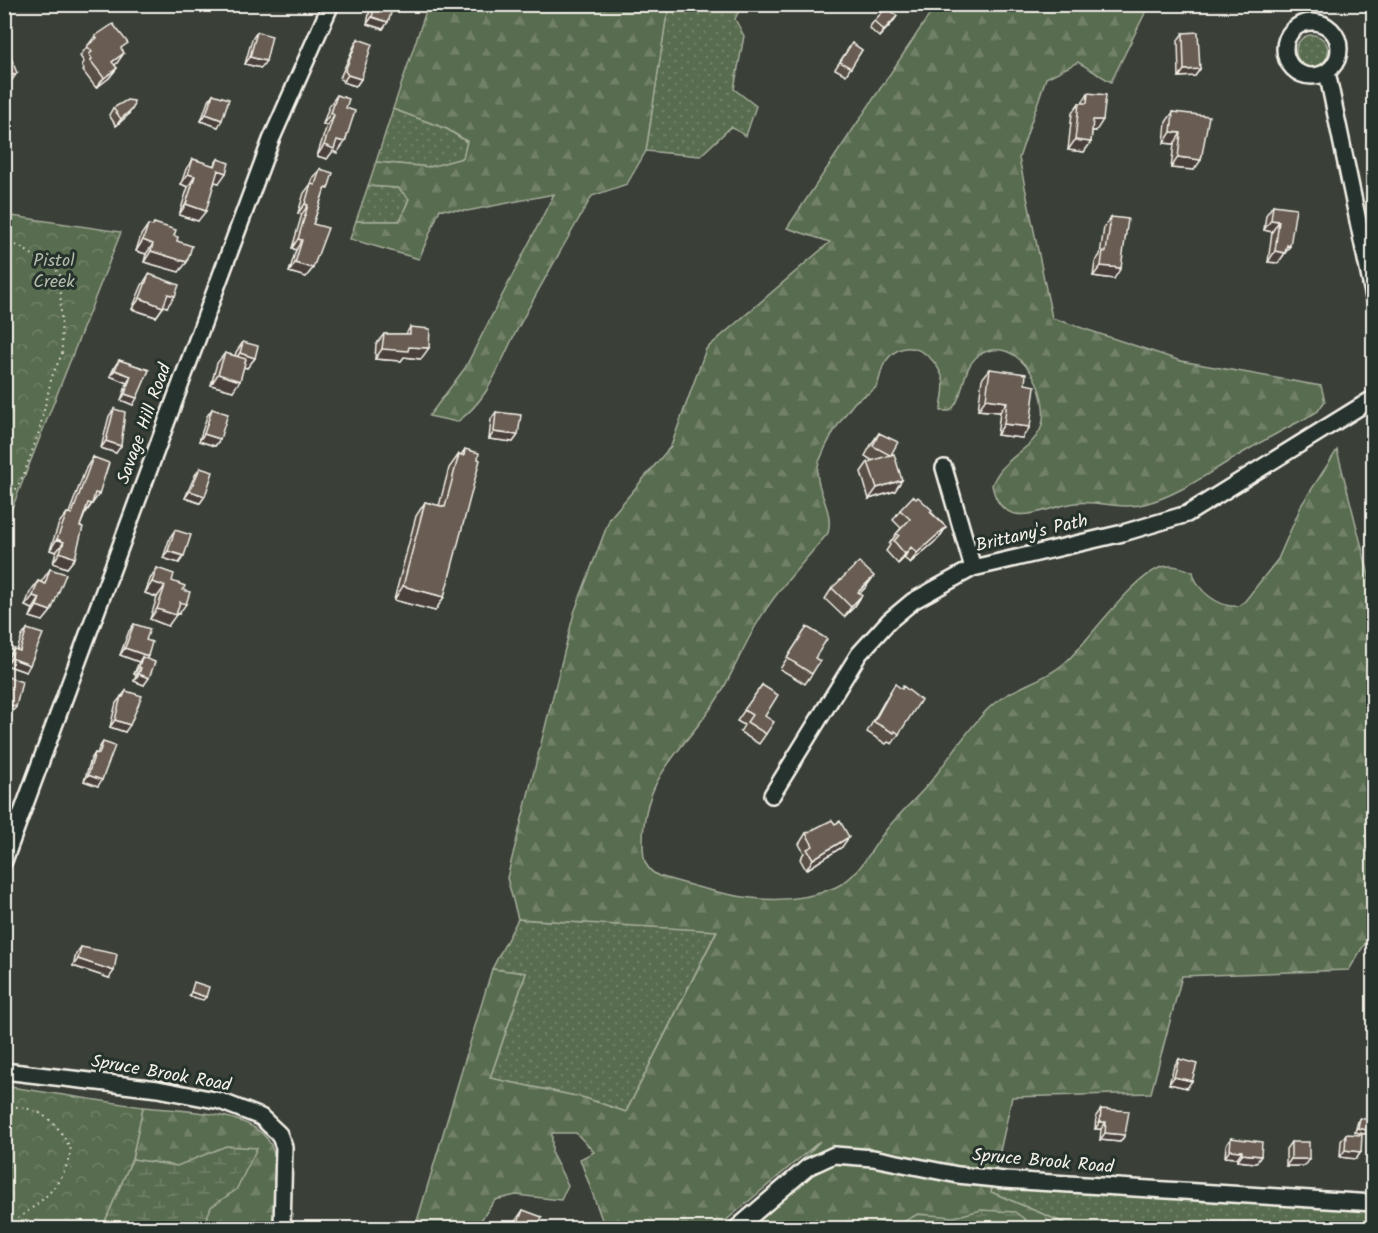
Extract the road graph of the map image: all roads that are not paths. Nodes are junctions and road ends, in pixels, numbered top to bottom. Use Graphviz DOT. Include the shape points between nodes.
graph roads {
  1 [pos="331,4"];
  2 [pos="1327,72"];
  3 [pos="1374,298"];
  4 [pos="1374,398"];
  5 [pos="944,468"];
  6 [pos="973,568"];
  7 [pos="772,795"];
  8 [pos="4,861"];
  9 [pos="4,1071"];
  10 [pos="1374,1203"];
  11 [pos="282,1228"];
  12 [pos="737,1228"];
  1 -- 8 [label="street, Savage Hill Road" via="271,140"];
  2 -- 3 [label="street"];
  4 -- 6 [label="street, Brittany's Path" via="1187,514"];
  5 -- 6 [label="street"];
  6 -- 7 [label="street, Brittany's Path" via="913,601 888,621 859,654"];
  9 -- 11 [label="street, Spruce Brook Road" via="196,1096 261,1117 279,1134 284,1147"];
  10 -- 12 [label="street, Spruce Brook Road" via="1005,1180 834,1155 808,1167"];
}
